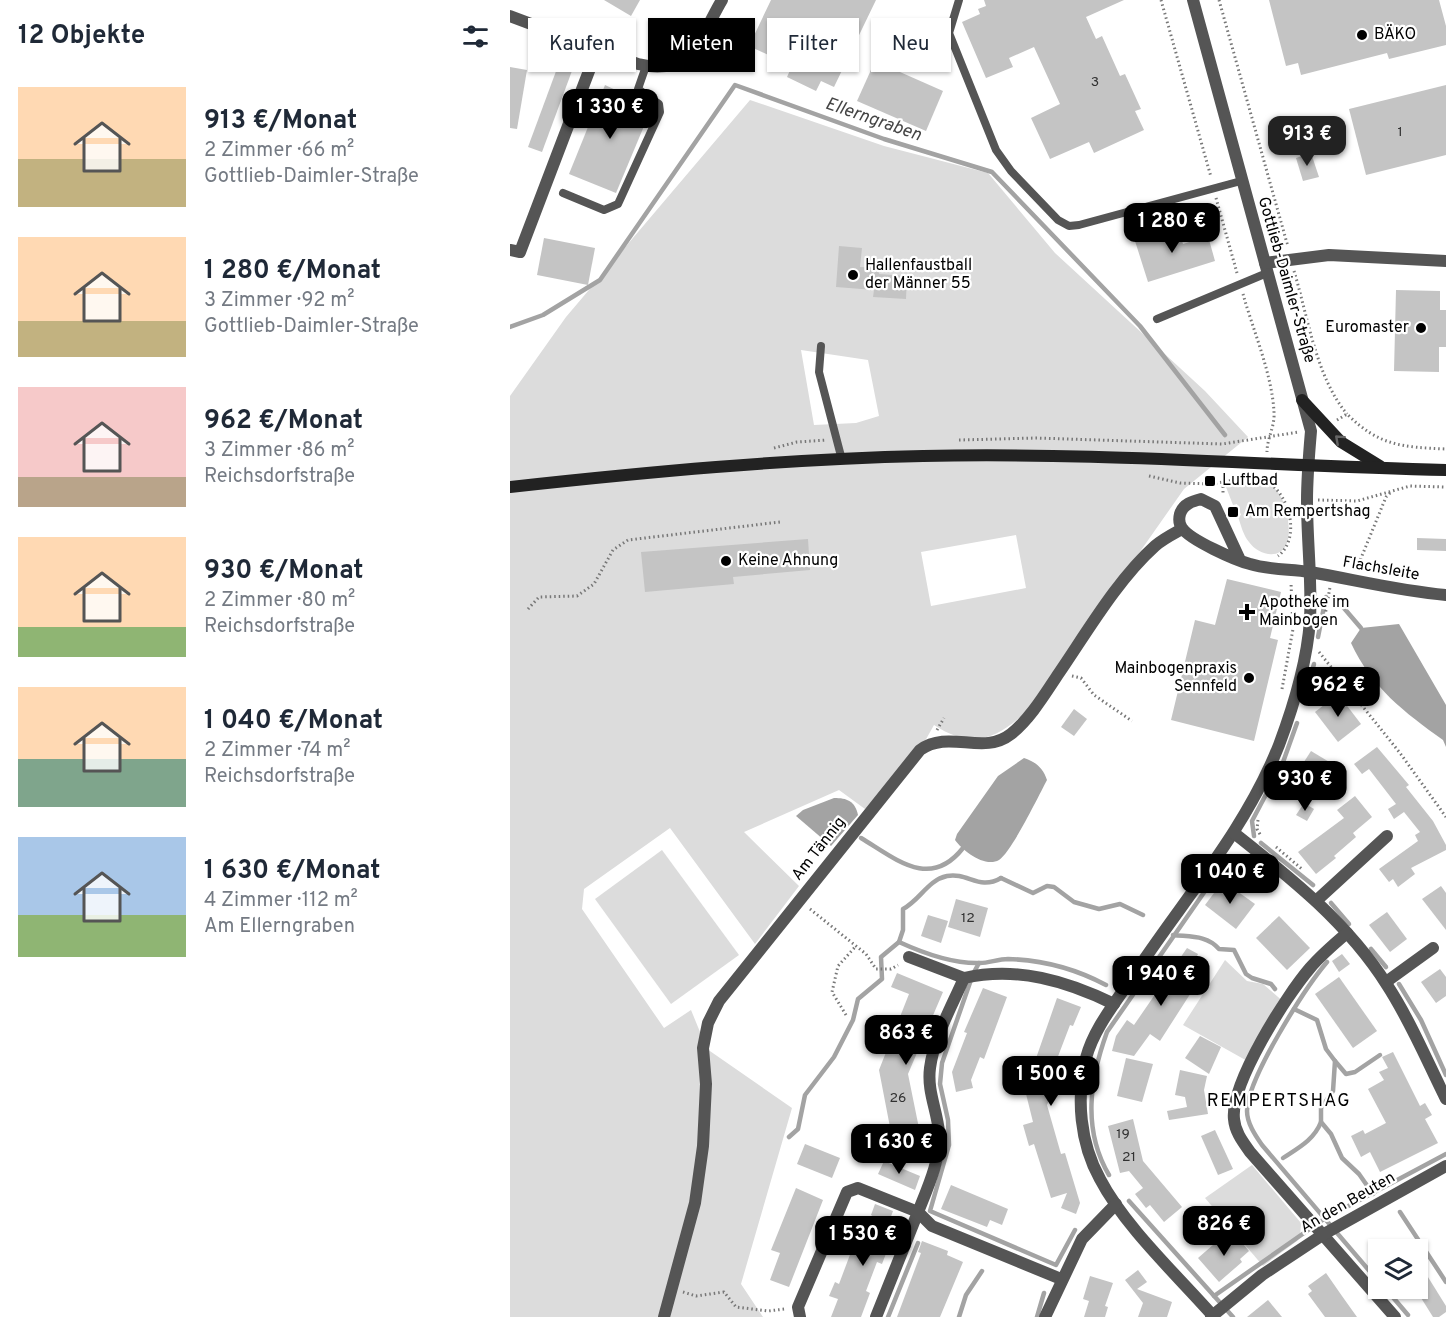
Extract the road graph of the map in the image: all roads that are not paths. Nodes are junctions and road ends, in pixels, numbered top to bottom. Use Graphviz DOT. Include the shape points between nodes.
graph roads {
  1 [pos="722,0"];
  2 [pos="959,0"];
  3 [pos="1192,0"];
  4 [pos="510,16"];
  5 [pos="528,23"];
  6 [pos="636,63"];
  7 [pos="646,66"];
  8 [pos="589,72"];
  9 [pos="1241,181"];
  10 [pos="563,193"];
  11 [pos="510,250"];
  12 [pos="1446,261"];
  13 [pos="1266,268"];
  14 [pos="1157,319"];
  15 [pos="820,346"];
  16 [pos="1302,400"];
  17 [pos="842,460"];
  18 [pos="1309,465"];
  19 [pos="1384,468"];
  20 [pos="1446,470"];
  21 [pos="510,487"];
  22 [pos="1182,529"];
  23 [pos="1240,560"];
  24 [pos="1310,572"];
  25 [pos="1446,595"];
  26 [pos="1234,833"];
  27 [pos="1387,836"];
  28 [pos="1316,901"];
  29 [pos="1347,933"];
  30 [pos="1433,948"];
  31 [pos="909,957"];
  32 [pos="964,978"];
  33 [pos="1386,982"];
  34 [pos="1114,1004"];
  35 [pos="1446,1097"];
  36 [pos="1446,1166"];
  37 [pos="1116,1204"];
  38 [pos="918,1212"];
  39 [pos="1324,1234"];
  40 [pos="1061,1279"];
  41 [pos="799,1312"];
  42 [pos="664,1317"];
  43 [pos="876,1317"];
  44 [pos="1045,1317"];
  45 [pos="1213,1317"];
  46 [pos="1395,1317"];
  1 -- 7 [label="street" via="685,60 670,67"];
  2 -- 9 [label="lane" via="949,33 987,131 1011,171 1058,220 1069,226 1079,225"];
  3 -- 9 [label="street, Gottlieb-Daimler-Straße"];
  4 -- 5 [label="street"];
  6 -- 7 [label="street"];
  7 -- 10 [label="lane" via="638,89 659,104 660,112 618,204 604,210"];
  8 -- 11 [label="street" via="520,252"];
  9 -- 13 [label="street, Gottlieb-Daimler-Straße"];
  12 -- 13 [label="street" via="1329,255 1291,258"];
  13 -- 14 [label="lane" via="1240,284"];
  13 -- 16 [label="street, Gottlieb-Daimler-Straße"];
  15 -- 17 [label="lane" via="819,372"];
  16 -- 18 [label="street, Gottlieb-Daimler-Straße" via="1311,431"];
  19 -- 16 [label="main road, one-way" via="1341,442"];
  17 -- 18 [label="main road" via="1069,456"];
  17 -- 21 [label="main road" via="664,471"];
  18 -- 19 [label="main road"];
  18 -- 24 [label="street, Gottlieb-Daimler-Straße"];
  19 -- 20 [label="main road"];
  22 -- 23 [label="street, Flachsleite"];
  22 -- 23 [label="street" via="1182,509 1196,501 1209,502 1215,506"];
  22 -- 42 [label="street, Am Tännig" via="1156,545 1135,568 1020,725 1001,740 986,745 938,740 920,750 719,1001 708,1023 703,1048 703,1146 694,1203"];
  23 -- 24 [label="street, Flachsleite"];
  24 -- 25 [label="street, Flachsleite" via="1410,592"];
  24 -- 26 [label="street, Gottlieb-Daimler-Straße" via="1306,645 1296,698 1279,745"];
  26 -- 28 [label="street"];
  26 -- 34 [label="street, Gottlieb-Daimler-Straße"];
  27 -- 28 [label="street"];
  28 -- 29 [label="street"];
  29 -- 33 [label="street"];
  29 -- 39 [label="street" via="1310,968 1287,1002 1246,1070 1234,1110 1236,1128 1250,1152"];
  30 -- 33 [label="street"];
  31 -- 32 [label="street"];
  32 -- 34 [label="street" via="984,973 1025,974 1064,982"];
  32 -- 38 [label="street" via="930,1067 930,1095 939,1144"];
  33 -- 35 [label="street"];
  34 -- 37 [label="street, Gottlieb-Daimler-Straße" via="1086,1056 1081,1106 1090,1157"];
  36 -- 39 [label="street, An den Beuten"];
  37 -- 40 [label="street" via="1082,1239"];
  37 -- 45 [label="street, Gottlieb-Daimler-Straße"];
  38 -- 40 [label="street" via="932,1226"];
  38 -- 41 [label="street" via="858,1188 847,1192"];
  38 -- 43 [label="street"];
  39 -- 45 [label="street, An den Beuten" via="1262,1275"];
  39 -- 46 [label="street"];
  40 -- 44 [label="street"];
}
